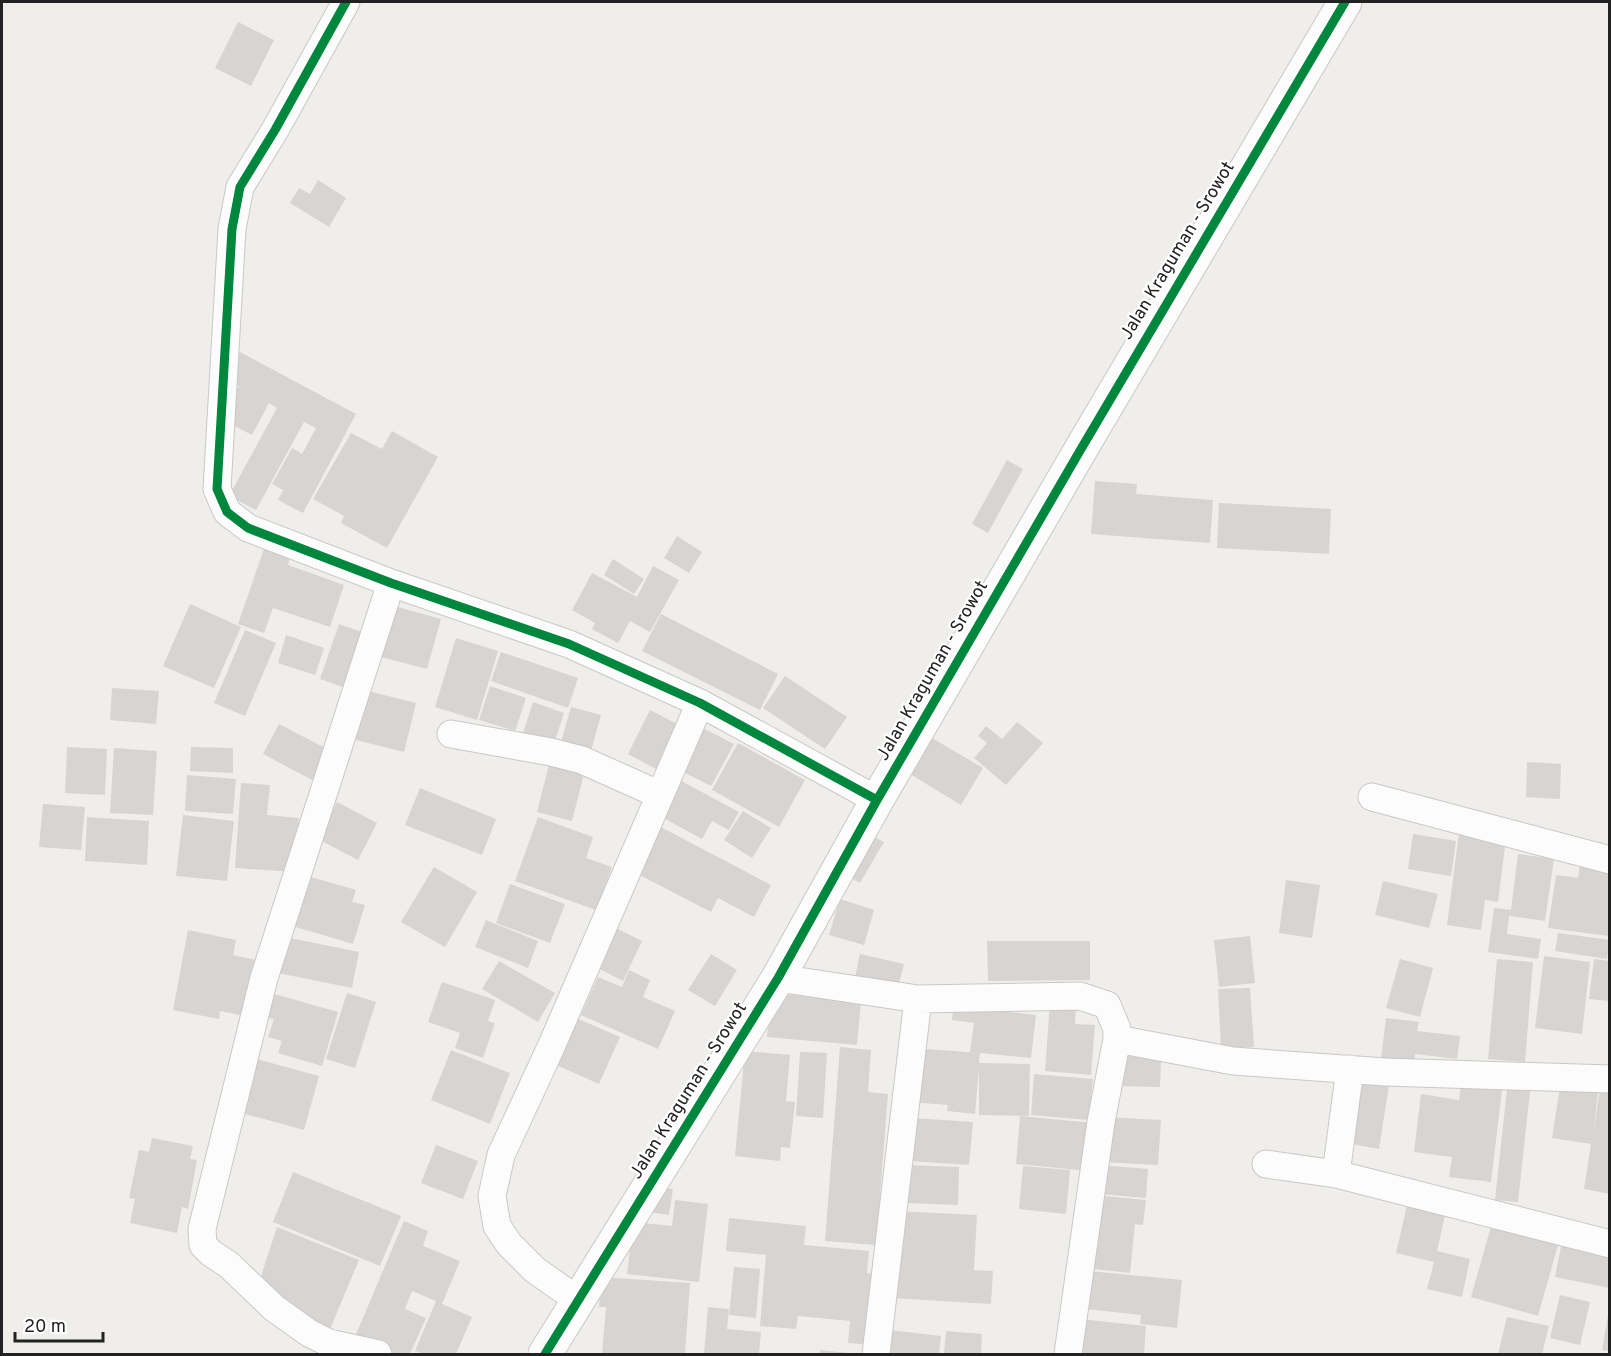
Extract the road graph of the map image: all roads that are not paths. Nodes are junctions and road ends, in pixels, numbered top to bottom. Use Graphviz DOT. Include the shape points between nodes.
graph roads {
  1 [pos="346,2"];
  2 [pos="1345,2"];
  3 [pos="391,583"];
  4 [pos="700,703"];
  5 [pos="450,734"];
  6 [pos="660,795"];
  7 [pos="1372,796"];
  8 [pos="877,800"];
  9 [pos="1610,860"];
  10 [pos="778,978"];
  11 [pos="918,999"];
  12 [pos="1117,1039"];
  13 [pos="1350,1069"];
  14 [pos="1610,1079"];
  15 [pos="1266,1164"];
  16 [pos="1336,1174"];
  17 [pos="1609,1244"];
  18 [pos="579,1301"];
  19 [pos="378,1354"];
  20 [pos="545,1354"];
  21 [pos="876,1354"];
  22 [pos="1068,1354"];
  1 -- 3 [label="street" via="240,187 232,229 217,489 227,512 248,528"];
  2 -- 8 [label="street, Jalan Kraguman - Srowot"];
  3 -- 4 [label="street" via="569,644"];
  3 -- 19 [label="street" via="264,978 201,1229 203,1245 211,1253 309,1333 329,1343"];
  4 -- 6 [label="street"];
  4 -- 8 [label="street"];
  5 -- 6 [label="street" via="582,760"];
  6 -- 18 [label="street" via="501,1155 492,1197 496,1226 509,1244 536,1270"];
  7 -- 9 [label="street"];
  8 -- 10 [label="street, Jalan Kraguman - Srowot"];
  10 -- 11 [label="street"];
  10 -- 18 [label="street, Jalan Kraguman - Srowot"];
  11 -- 12 [label="street" via="1080,996 1107,1005"];
  11 -- 21 [label="street"];
  12 -- 13 [label="street" via="1233,1061"];
  12 -- 22 [label="street" via="1101,1122"];
  13 -- 14 [label="street"];
  13 -- 16 [label="street"];
  15 -- 16 [label="street"];
  16 -- 17 [label="street"];
  18 -- 20 [label="street, Jalan Kraguman - Srowot"];
}
